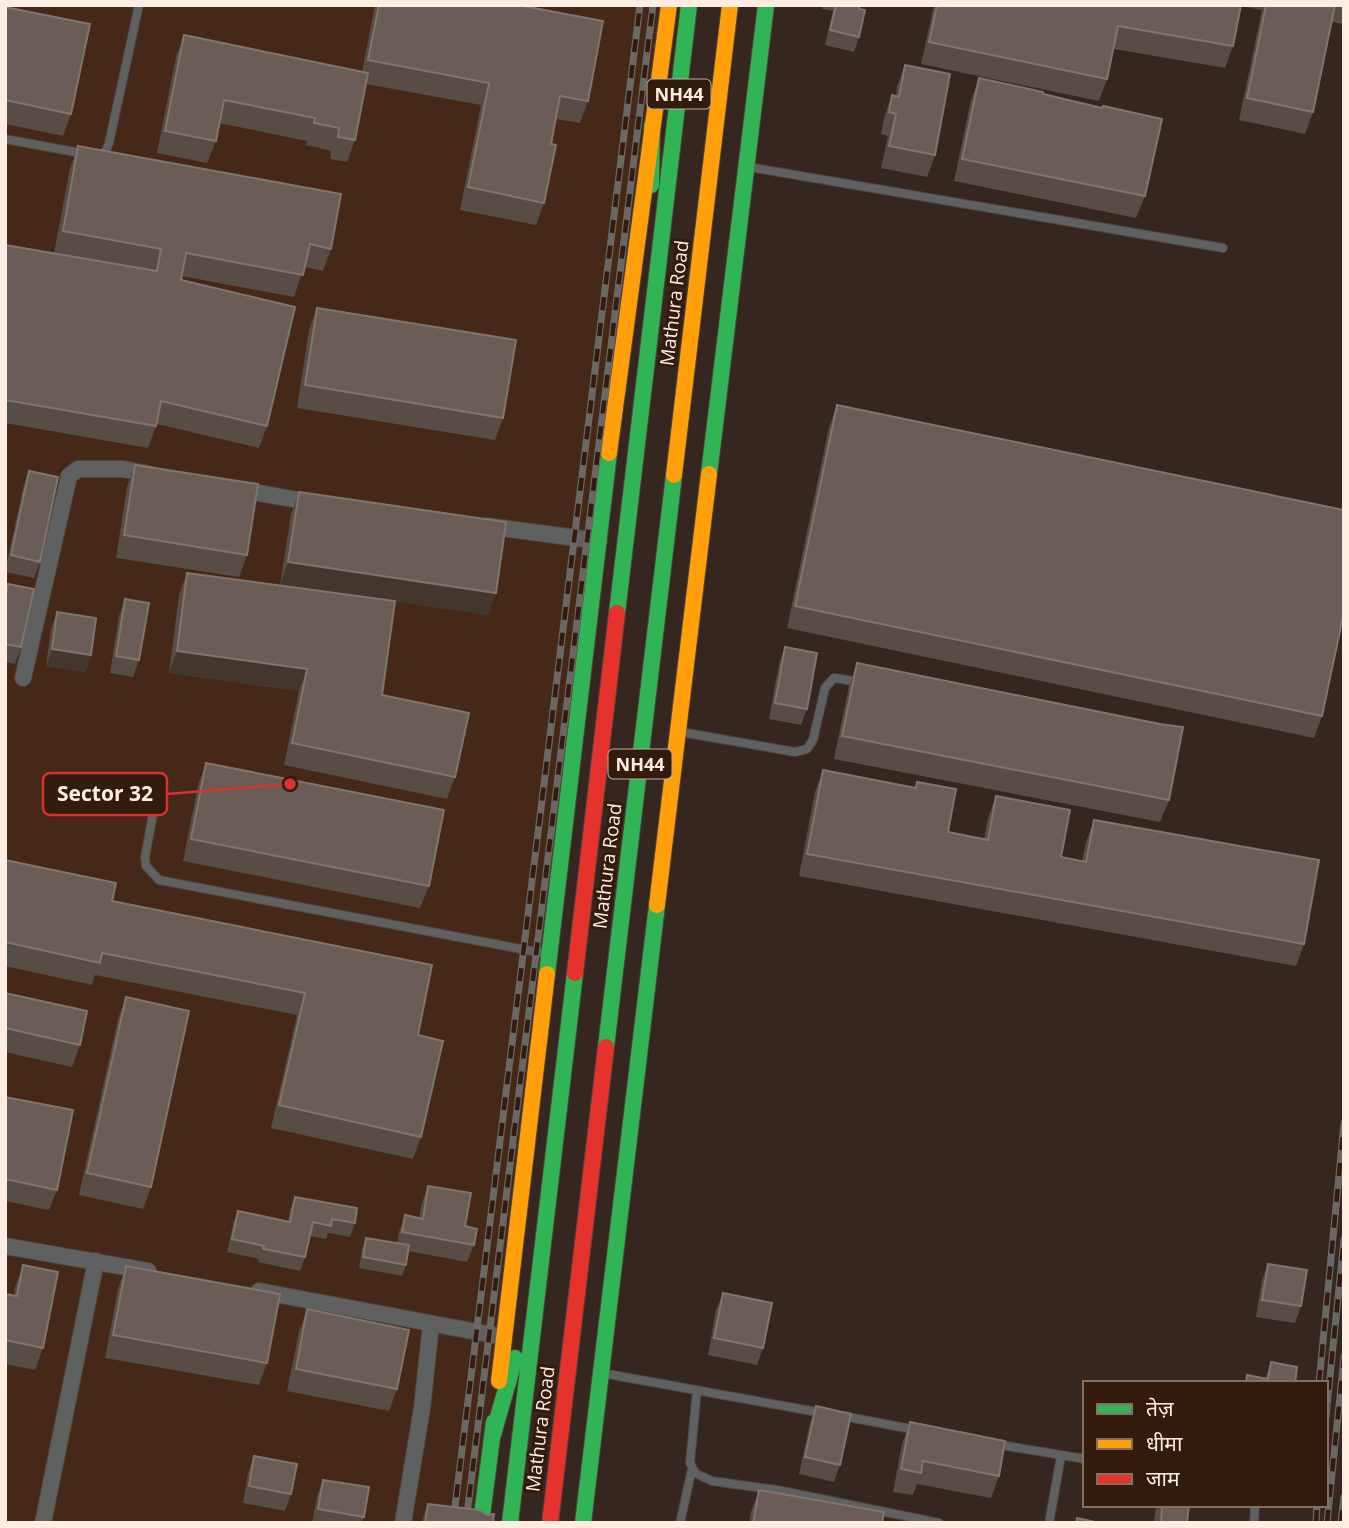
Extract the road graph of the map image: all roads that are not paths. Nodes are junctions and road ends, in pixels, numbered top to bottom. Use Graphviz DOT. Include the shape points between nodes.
graph roads {
  1 [pos="139,5"];
  2 [pos="669,5"];
  3 [pos="690,5"];
  4 [pos="730,5"];
  5 [pos="766,5"];
  6 [pos="652,125"];
  7 [pos="5,139"];
  8 [pos="746,167"];
  9 [pos="1223,248"];
  10 [pos="653,311"];
  11 [pos="163,476"];
  12 [pos="216,485"];
  13 [pos="335,506"];
  14 [pos="474,525"];
  15 [pos="599,541"];
  16 [pos="23,678"];
  17 [pos="875,685"];
  18 [pos="678,731"];
  19 [pos="156,798"];
  20 [pos="550,954"];
  21 [pos="5,1246"];
  22 [pos="96,1261"];
  23 [pos="540,1269"];
  24 [pos="163,1273"];
  25 [pos="243,1289"];
  26 [pos="431,1324"];
  27 [pos="504,1337"];
  28 [pos="601,1373"];
  29 [pos="697,1390"];
  30 [pos="926,1431"];
  31 [pos="492,1438"];
  32 [pos="980,1441"];
  33 [pos="1061,1456"];
  34 [pos="1083,1459"];
  35 [pos="692,1469"];
  36 [pos="43,1523"];
  37 [pos="403,1523"];
  38 [pos="481,1523"];
  39 [pos="510,1523"];
  40 [pos="550,1523"];
  41 [pos="583,1523"];
  42 [pos="680,1523"];
  43 [pos="939,1523"];
  44 [pos="1049,1523"];
  1 -- 7 [label="lane" via="104,153 93,156"];
  2 -- 6 [label="main road"];
  3 -- 10 [label="main road, NH44"];
  4 -- 40 [label="main road, Mathura Road / NH44"];
  5 -- 8 [label="main road"];
  6 -- 10 [label="main road" via="648,260"];
  6 -- 15 [label="main road"];
  8 -- 9 [label="lane"];
  8 -- 18 [label="main road"];
  10 -- 23 [label="main road, Mathura Road / NH44"];
  11 -- 16 [label="street" via="78,469 69,475"];
  12 -- 13 [label="street"];
  14 -- 15 [label="street"];
  15 -- 20 [label="main road"];
  17 -- 18 [label="lane" via="834,678 825,688 813,740 807,749 795,752"];
  18 -- 28 [label="main road"];
  19 -- 20 [label="lane" via="145,857 146,866 159,880"];
  20 -- 27 [label="main road"];
  21 -- 22 [label="street"];
  22 -- 24 [label="street"];
  22 -- 36 [label="street"];
  23 -- 31 [label="main road"];
  23 -- 39 [label="main road, Mathura Road / NH44"];
  25 -- 26 [label="street"];
  26 -- 27 [label="street"];
  26 -- 37 [label="street"];
  27 -- 31 [label="main road"];
  28 -- 29 [label="lane"];
  28 -- 41 [label="main road"];
  29 -- 30 [label="lane"];
  29 -- 35 [label="lane"];
  31 -- 38 [label="main road"];
  32 -- 33 [label="lane"];
  33 -- 34 [label="lane"];
  33 -- 44 [label="lane"];
  35 -- 42 [label="lane"];
  35 -- 43 [label="lane" via="712,1481"];
}
